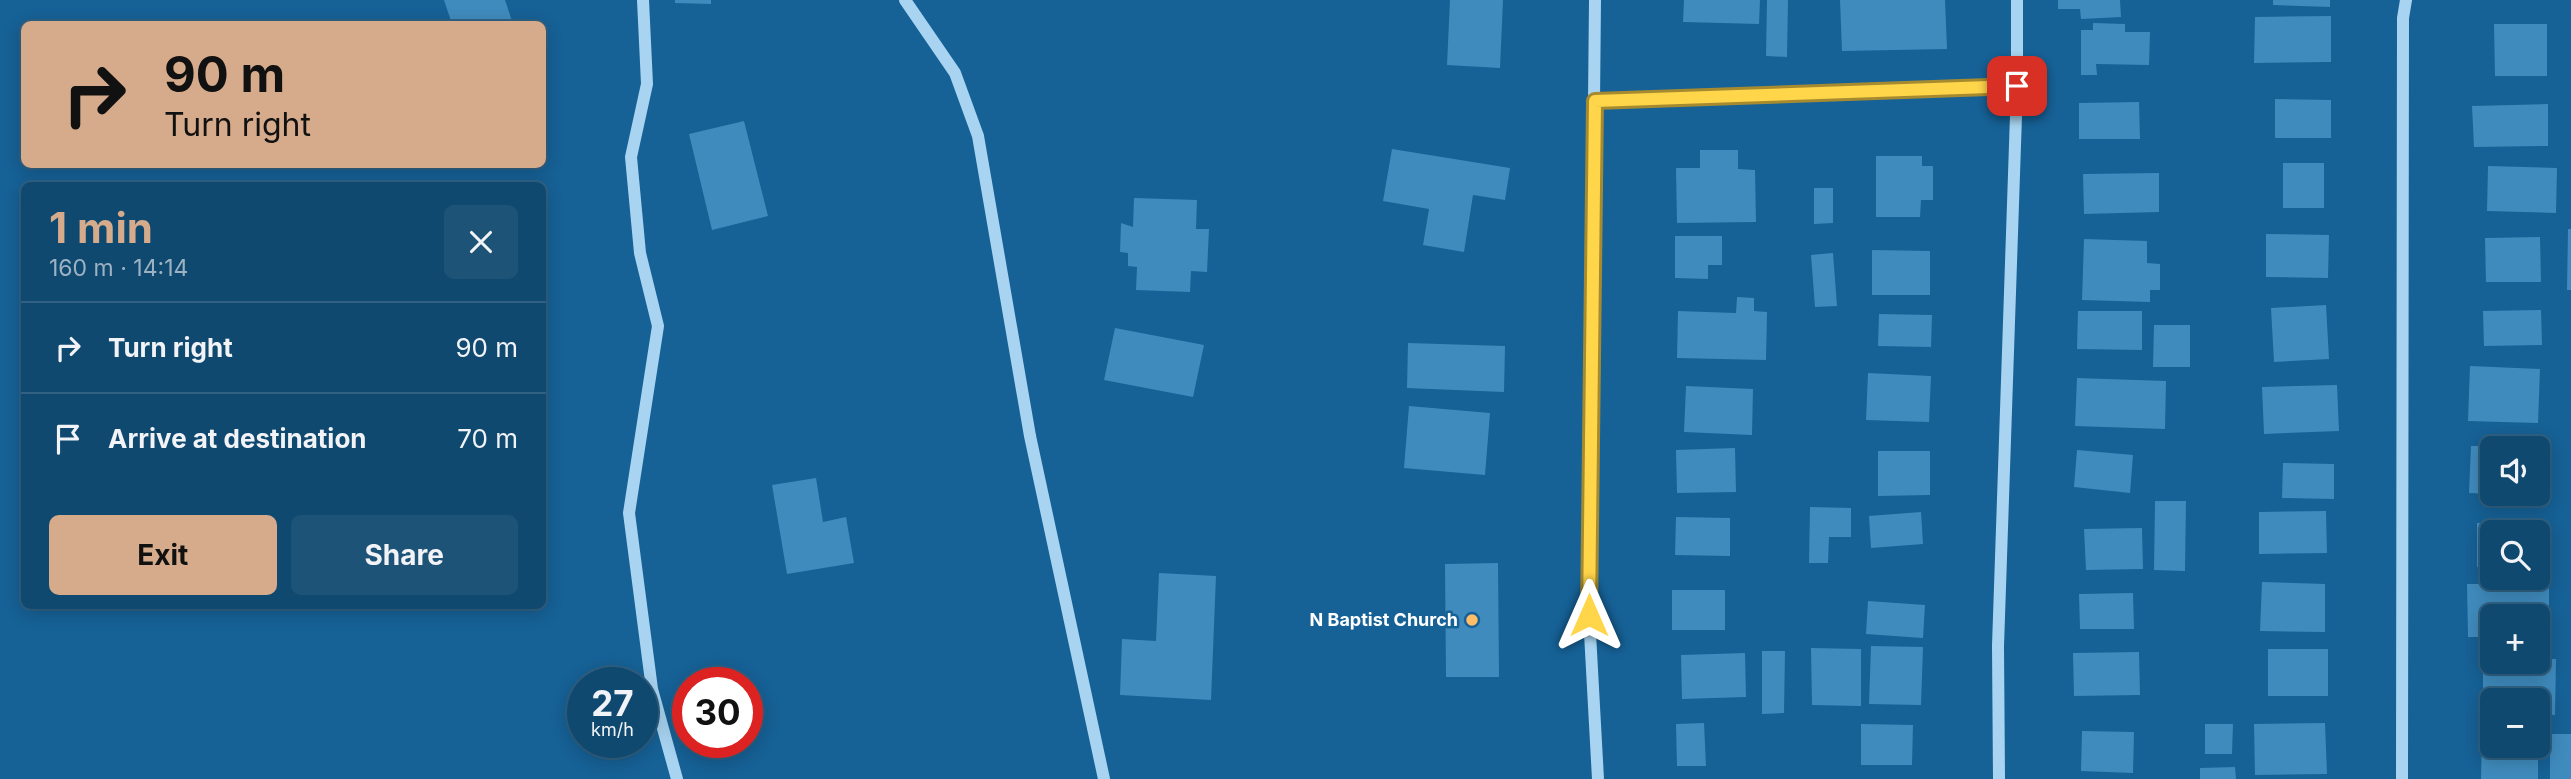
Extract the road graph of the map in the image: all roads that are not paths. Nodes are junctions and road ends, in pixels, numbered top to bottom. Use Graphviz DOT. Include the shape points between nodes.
graph roads {
  1 [pos="643,0"];
  2 [pos="905,0"];
  3 [pos="1595,0"];
  4 [pos="2017,0"];
  5 [pos="2406,0"];
  6 [pos="2017,86"];
  7 [pos="1595,101"];
  8 [pos="677,779"];
  9 [pos="1104,779"];
  10 [pos="1598,779"];
  11 [pos="1998,779"];
  12 [pos="2402,779"];
  1 -- 8 [label="street" via="647,84 631,157 640,253 658,326 629,513 652,690"];
  2 -- 9 [label="street" via="955,73 978,136 1030,436"];
  3 -- 7 [label="street"];
  4 -- 6 [label="street"];
  5 -- 12 [label="street"];
  6 -- 7 [label="street"];
  6 -- 11 [label="street" via="1998,646"];
  7 -- 10 [label="street" via="1589,615"];
}
